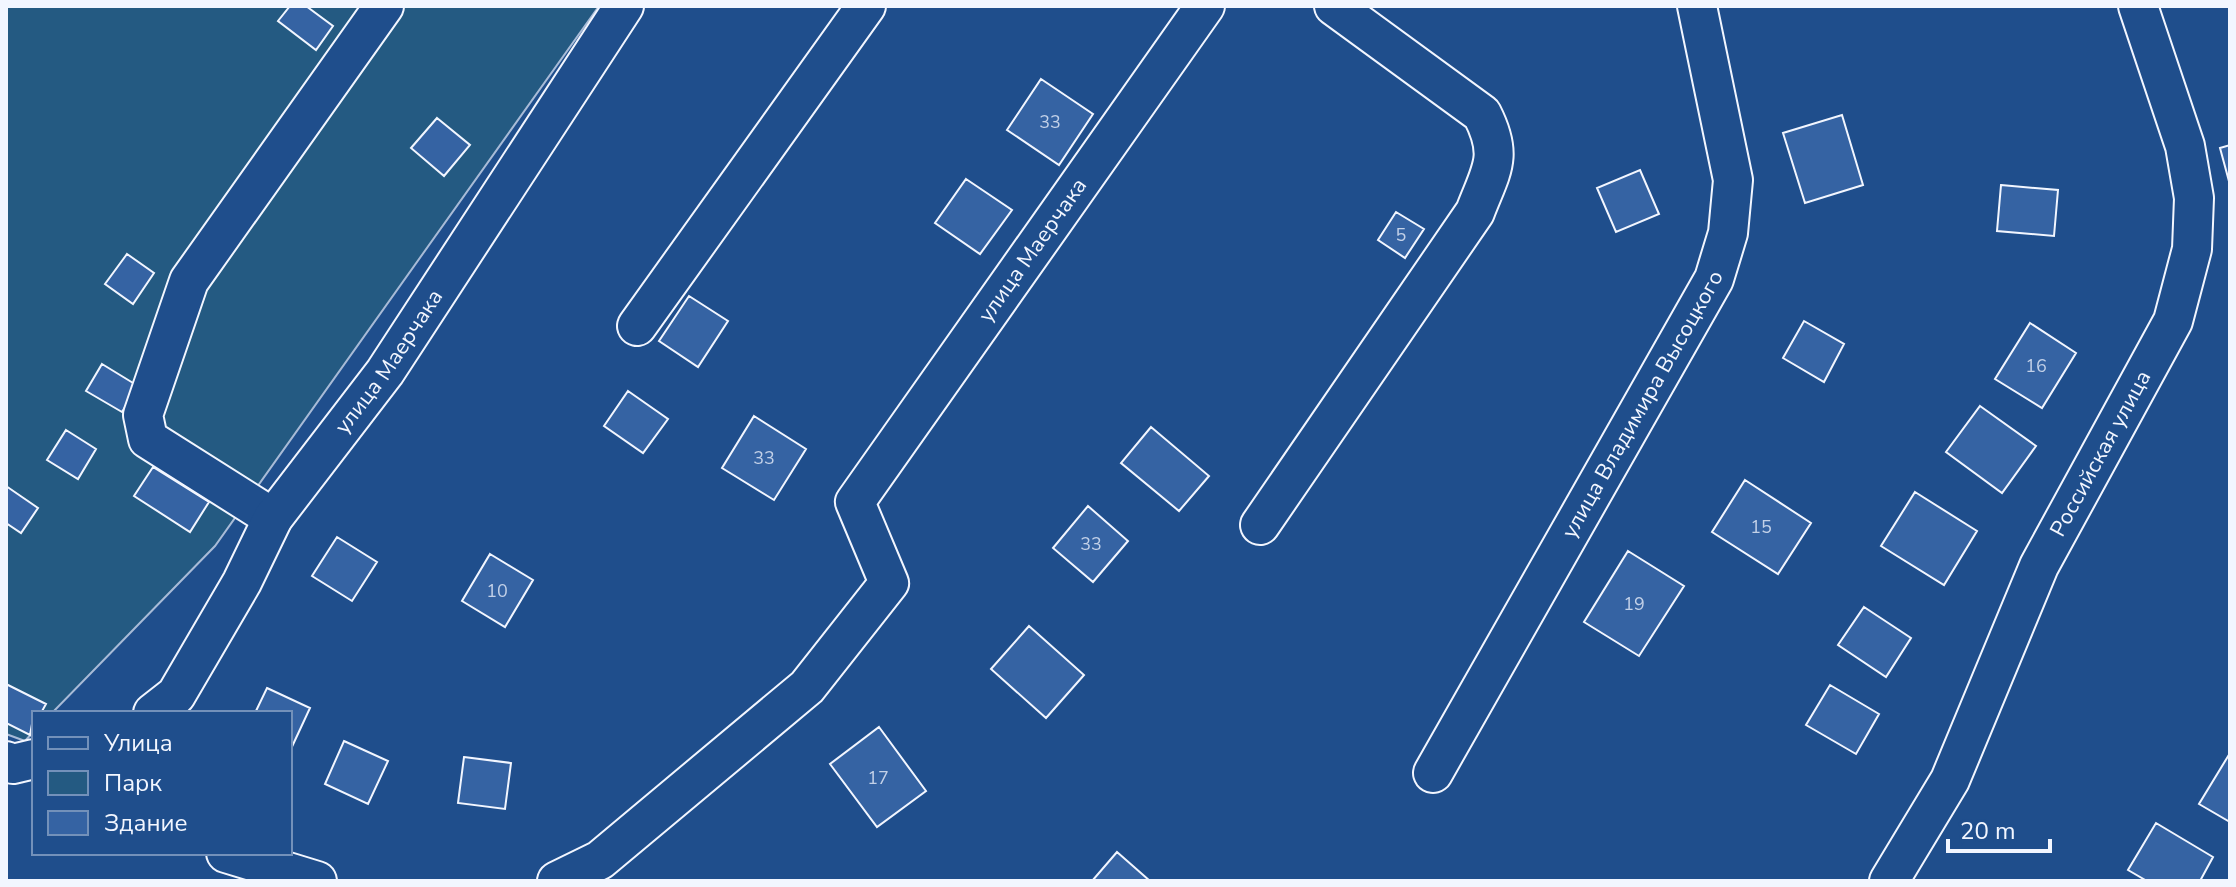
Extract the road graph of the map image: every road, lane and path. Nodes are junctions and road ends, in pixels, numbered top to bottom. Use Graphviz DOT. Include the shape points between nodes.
graph roads {
  1 [pos="384,6"];
  2 [pos="624,6"];
  3 [pos="866,6"];
  4 [pos="1205,6"];
  5 [pos="1334,6"];
  6 [pos="1697,6"];
  7 [pos="2138,6"];
  8 [pos="637,326"];
  9 [pos="273,518"];
  10 [pos="1260,525"];
  11 [pos="156,711"];
  12 [pos="32,759"];
  13 [pos="6,761"];
  14 [pos="1433,773"];
  15 [pos="232,855"];
  16 [pos="317,881"];
  17 [pos="557,881"];
  18 [pos="1889,881"];
  1 -- 9 [label="street" via="189,281 143,415 148,439"];
  2 -- 9 [label="street, улица Маерчака" via="385,372"];
  3 -- 8 [label="street"];
  4 -- 17 [label="street, улица Маерчака" via="855,502 889,583 807,687 600,860"];
  5 -- 10 [label="street" via="1482,114 1496,158 1475,212"];
  6 -- 14 [label="street, улица Владимира Высоцкого" via="1733,180 1728,233 1714,279"];
  7 -- 18 [label="street, Российская улица" via="2185,146 2194,198 2192,249 2173,321 2039,566 1950,780"];
  9 -- 11 [label="street, улица Маерчака" via="176,695"];
  12 -- 13 [label="street"];
  15 -- 16 [label="street"];
}
